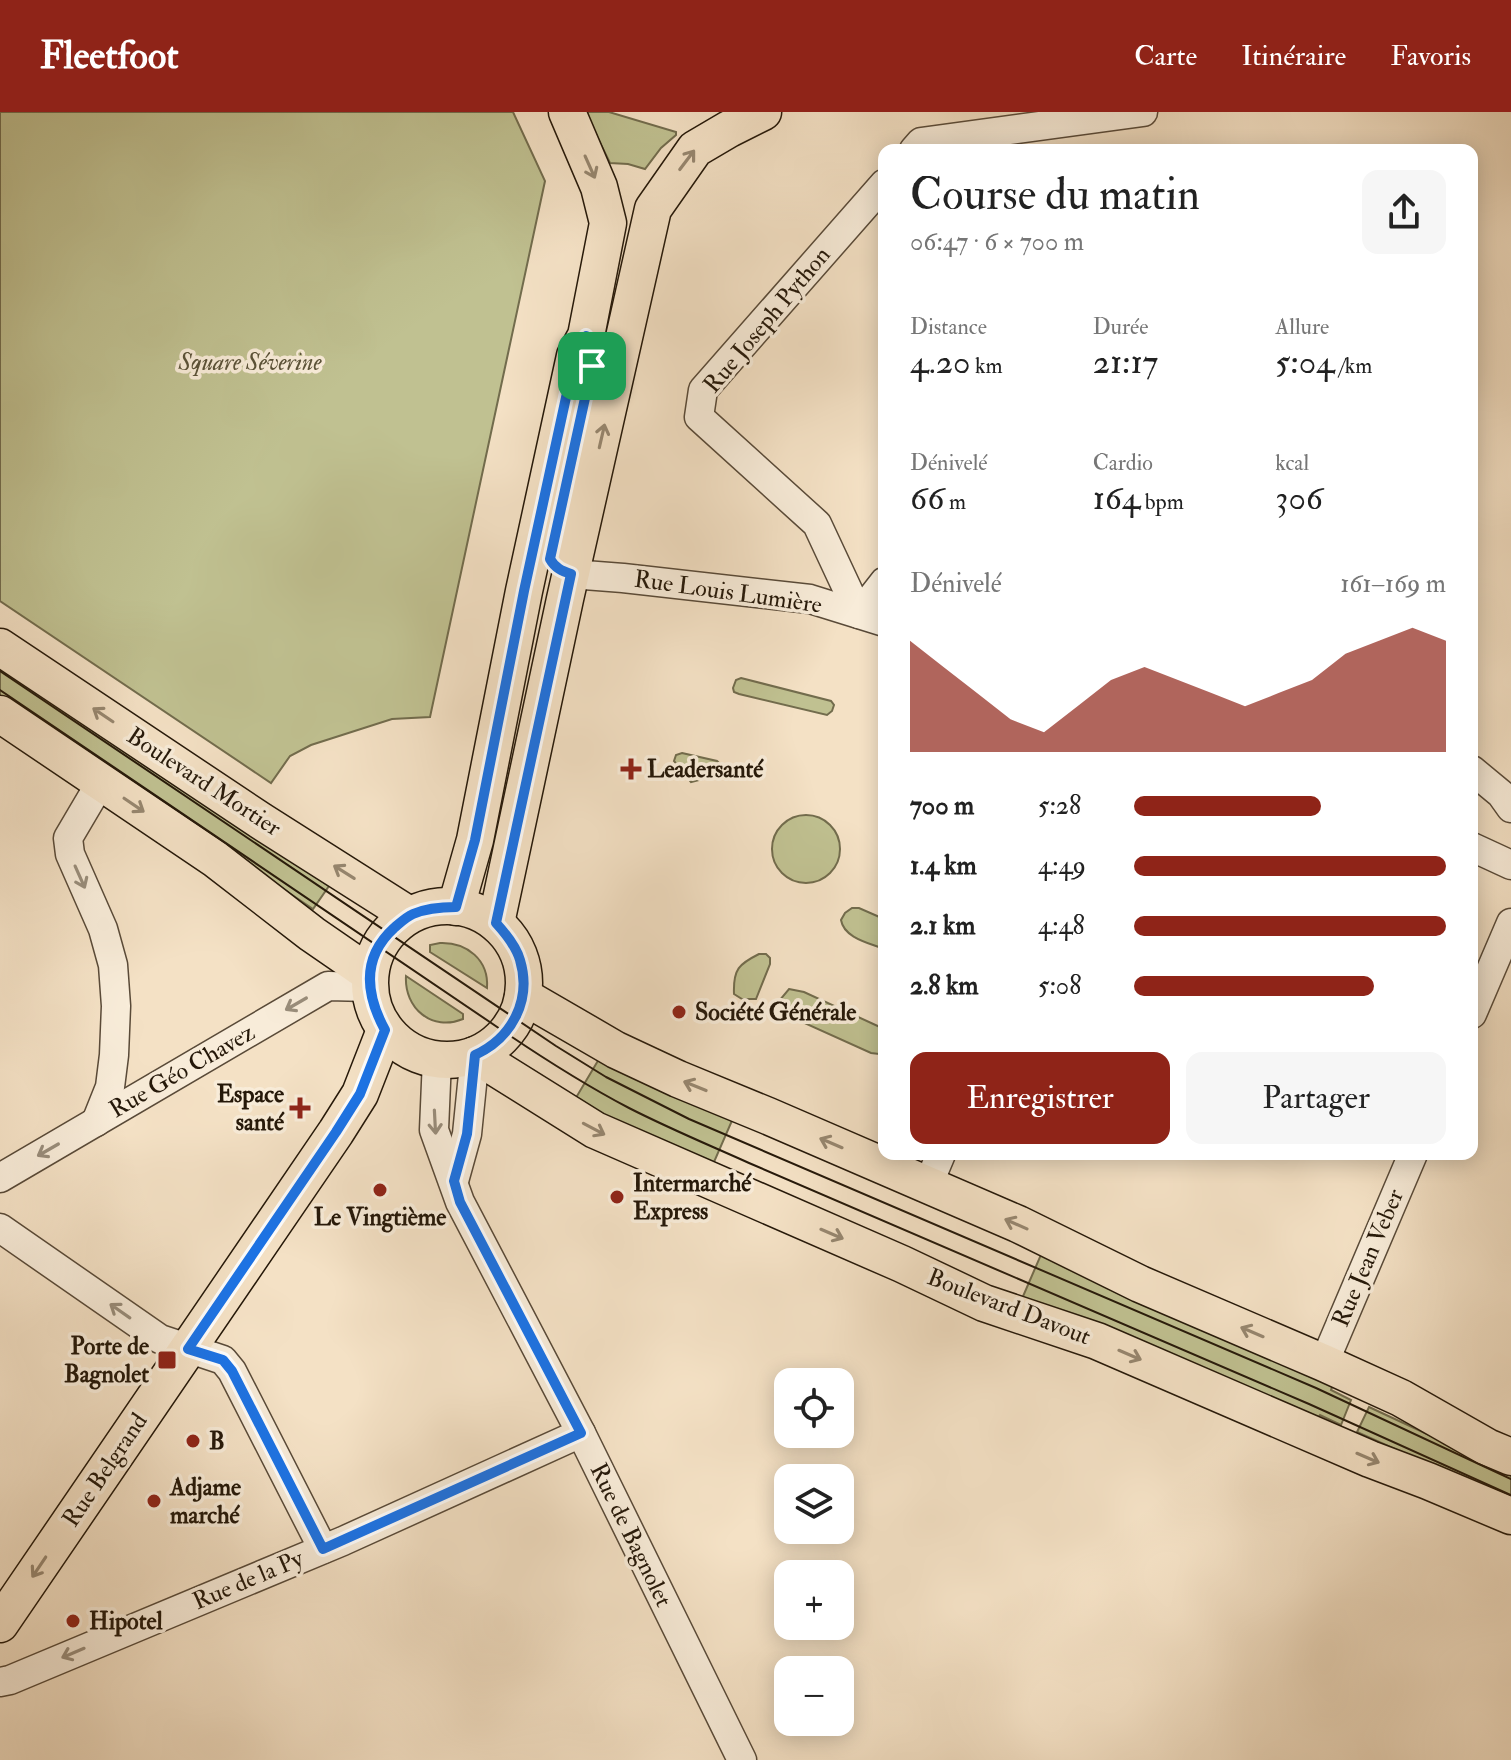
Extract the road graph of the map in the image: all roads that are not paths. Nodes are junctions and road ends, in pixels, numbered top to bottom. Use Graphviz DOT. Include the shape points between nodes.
graph roads {
  1 [pos="567,112"];
  2 [pos="763,112"];
  3 [pos="1143,112"];
  4 [pos="919,144"];
  5 [pos="878,191"];
  6 [pos="586,336"];
  7 [pos="571,574"];
  8 [pos="872,618"];
  9 [pos="0,647"];
  10 [pos="0,714"];
  11 [pos="1478,775"];
  12 [pos="101,782"];
  13 [pos="1511,808"];
  14 [pos="1478,850"];
  15 [pos="1511,865"];
  16 [pos="456,907"];
  17 [pos="409,915"];
  18 [pos="496,923"];
  19 [pos="1511,923"];
  20 [pos="370,980"];
  21 [pos="523,996"];
  22 [pos="1478,1000"];
  23 [pos="385,1030"];
  24 [pos="475,1055"];
  25 [pos="437,1059"];
  26 [pos="96,1122"];
  27 [pos="878,1149"];
  28 [pos="907,1160"];
  29 [pos="1410,1160"];
  30 [pos="934,1170"];
  31 [pos="0,1178"];
  32 [pos="454,1181"];
  33 [pos="0,1228"];
  34 [pos="188,1349"];
  35 [pos="1324,1363"];
  36 [pos="581,1433"];
  37 [pos="1511,1457"];
  38 [pos="1511,1516"];
  39 [pos="323,1549"];
  40 [pos="0,1624"];
  41 [pos="0,1682"];
  42 [pos="742,1760"];
  1 -- 6 [label="main road, one-way" via="599,187 608,223"];
  7 -- 2 [label="main road, one-way" via="653,209 695,149"];
  3 -- 4 [label="street"];
  5 -- 8 [label="street, Rue Joseph Python" via="703,390 699,417 817,524"];
  6 -- 7 [label="main road" via="592,366 550,559"];
  6 -- 16 [label="main road" via="575,356 475,840"];
  7 -- 8 [label="street, Rue Louis Lumière" via="810,599"];
  7 -- 18 [label="main road"];
  17 -- 9 [label="main road, Boulevard Mortier, one-way"];
  10 -- 12 [label="main road"];
  11 -- 13 [label="street"];
  12 -- 20 [label="main road, one-way" via="215,859"];
  12 -- 26 [label="street, one-way" via="68,838 113,965 114,1055 110,1087"];
  14 -- 15 [label="street"];
  16 -- 17 [label="main road"];
  16 -- 18 [label="main road"];
  17 -- 20 [label="main road" via="378,948"];
  18 -- 21 [label="main road" via="520,958"];
  19 -- 22 [label="street"];
  20 -- 23 [label="main road" via="374,1010"];
  20 -- 26 [label="street, Rue Géo Chavez, one-way" via="328,986"];
  21 -- 24 [label="main road" via="506,1033"];
  27 -- 21 [label="main road, one-way" via="628,1056"];
  23 -- 25 [label="main road" via="404,1048"];
  23 -- 34 [label="main road, Rue Belgrand" via="344,1120"];
  24 -- 25 [label="main road"];
  24 -- 32 [label="street" via="467,1134"];
  24 -- 38 [label="main road, Boulevard Davout, one-way" via="595,1130 984,1303 1097,1341"];
  25 -- 32 [label="street, Rue de Bagnolet, one-way" via="434,1130"];
  26 -- 31 [label="street, Rue Géo Chavez, one-way"];
  30 -- 28 [label="main road, one-way"];
  29 -- 35 [label="street, Rue Jean Veber"];
  35 -- 30 [label="main road, one-way" via="1140,1284 1029,1229"];
  32 -- 36 [label="street, Rue de Bagnolet" via="460,1202"];
  34 -- 33 [label="street, one-way" via="160,1339"];
  34 -- 39 [label="street" via="223,1360 232,1371"];
  34 -- 40 [label="main road, Rue Belgrand, one-way"];
  35 -- 37 [label="main road"];
  36 -- 39 [label="street, Rue de la Py"];
  36 -- 42 [label="street, Rue de Bagnolet"];
  39 -- 41 [label="street, Rue de la Py, one-way"];
}
